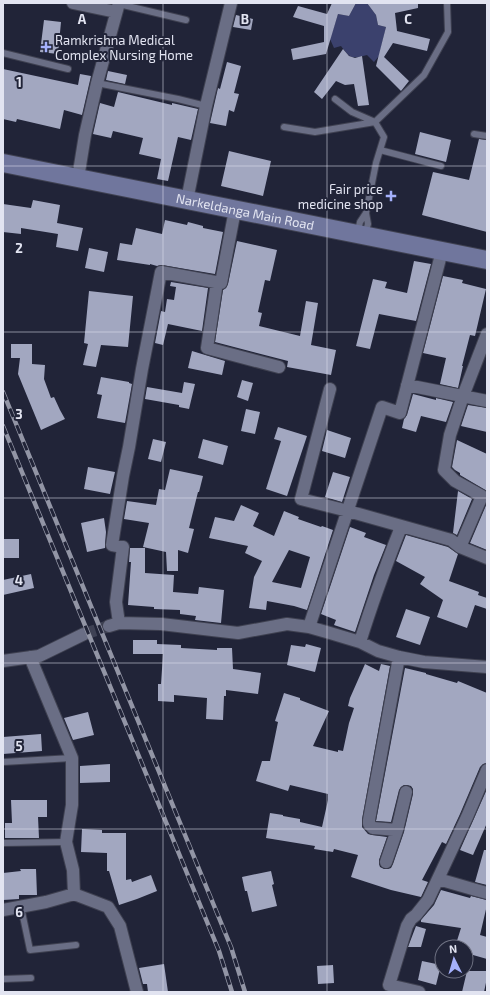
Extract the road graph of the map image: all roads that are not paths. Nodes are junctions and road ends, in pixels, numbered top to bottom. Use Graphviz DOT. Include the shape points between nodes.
graph roads {
  1 [pos="73,3"];
  2 [pos="231,3"];
  3 [pos="447,3"];
  4 [pos="118,6"];
  5 [pos="186,20"];
  6 [pos="3,53"];
  7 [pos="68,69"];
  8 [pos="97,83"];
  9 [pos="335,99"];
  10 [pos="206,106"];
  11 [pos="375,122"];
  12 [pos="284,127"];
  13 [pos="474,134"];
  14 [pos="487,136"];
  15 [pos="380,150"];
  16 [pos="3,163"];
  17 [pos="440,166"];
  18 [pos="78,178"];
  19 [pos="188,200"];
  20 [pos="235,210"];
  21 [pos="361,234"];
  22 [pos="442,251"];
  23 [pos="487,260"];
  24 [pos="217,282"];
  25 [pos="487,334"];
  26 [pos="279,367"];
  27 [pos="407,385"];
  28 [pos="330,389"];
  29 [pos="463,396"];
  30 [pos="487,401"];
  31 [pos="348,511"];
  32 [pos="401,527"];
  33 [pos="460,547"];
  34 [pos="487,558"];
  35 [pos="309,627"];
  36 [pos="84,634"];
  37 [pos="360,642"];
  38 [pos="30,657"];
  39 [pos="399,657"];
  40 [pos="3,661"];
  41 [pos="487,667"];
  42 [pos="72,758"];
  43 [pos="3,762"];
  44 [pos="487,770"];
  45 [pos="406,792"];
  46 [pos="397,830"];
  47 [pos="66,842"];
  48 [pos="3,843"];
  49 [pos="386,862"];
  50 [pos="438,879"];
  51 [pos="487,893"];
  52 [pos="74,894"];
  53 [pos="21,907"];
  54 [pos="3,910"];
  55 [pos="76,945"];
  56 [pos="31,978"];
  57 [pos="3,979"];
  58 [pos="137,992"];
  59 [pos="418,992"];
  1 -- 4 [label="street"];
  2 -- 10 [label="street"];
  3 -- 11 [label="lane" via="448,32 424,75"];
  4 -- 5 [label="lane"];
  4 -- 8 [label="street"];
  6 -- 7 [label="lane"];
  8 -- 10 [label="lane"];
  8 -- 18 [label="street"];
  9 -- 11 [label="lane" via="352,112"];
  10 -- 19 [label="street"];
  11 -- 12 [label="lane" via="315,132"];
  11 -- 15 [label="lane" via="384,137"];
  13 -- 14 [label="lane"];
  15 -- 17 [label="lane"];
  15 -- 21 [label="lane" via="366,213 360,222"];
  16 -- 18 [label="main road, Narkeldanga Main Road"];
  18 -- 19 [label="main road, Narkeldanga Main Road"];
  19 -- 20 [label="main road, Narkeldanga Main Road"];
  20 -- 21 [label="main road, Narkeldanga Main Road"];
  20 -- 24 [label="street" via="221,284"];
  21 -- 22 [label="main road, Narkeldanga Main Road"];
  22 -- 23 [label="main road, Narkeldanga Main Road"];
  22 -- 27 [label="street"];
  24 -- 26 [label="street" via="207,348"];
  24 -- 35 [label="street" via="161,272 112,545 123,546 114,624 161,624 238,633 287,624"];
  25 -- 29 [label="street"];
  27 -- 29 [label="street"];
  27 -- 31 [label="street" via="400,413 382,407"];
  28 -- 31 [label="street" via="301,499"];
  29 -- 30 [label="street"];
  29 -- 33 [label="street" via="450,435 444,470 455,481 482,496"];
  31 -- 32 [label="street"];
  31 -- 35 [label="street"];
  32 -- 33 [label="street" via="451,540"];
  32 -- 37 [label="street"];
  33 -- 34 [label="street"];
  35 -- 37 [label="street"];
  36 -- 38 [label="street" via="38,656"];
  37 -- 39 [label="street"];
  38 -- 40 [label="street"];
  38 -- 42 [label="street"];
  39 -- 41 [label="street" via="424,662"];
  39 -- 46 [label="street" via="369,820 373,828"];
  42 -- 43 [label="lane"];
  42 -- 47 [label="street" via="72,805"];
  44 -- 50 [label="street"];
  45 -- 46 [label="street"];
  46 -- 49 [label="street"];
  47 -- 48 [label="lane"];
  47 -- 52 [label="street" via="73,870"];
  50 -- 51 [label="street"];
  50 -- 59 [label="street" via="428,900 407,926 389,985"];
  52 -- 53 [label="street"];
  52 -- 58 [label="street" via="108,907 120,926"];
  53 -- 54 [label="street"];
  53 -- 55 [label="lane" via="30,950"];
  56 -- 57 [label="lane"];
}
